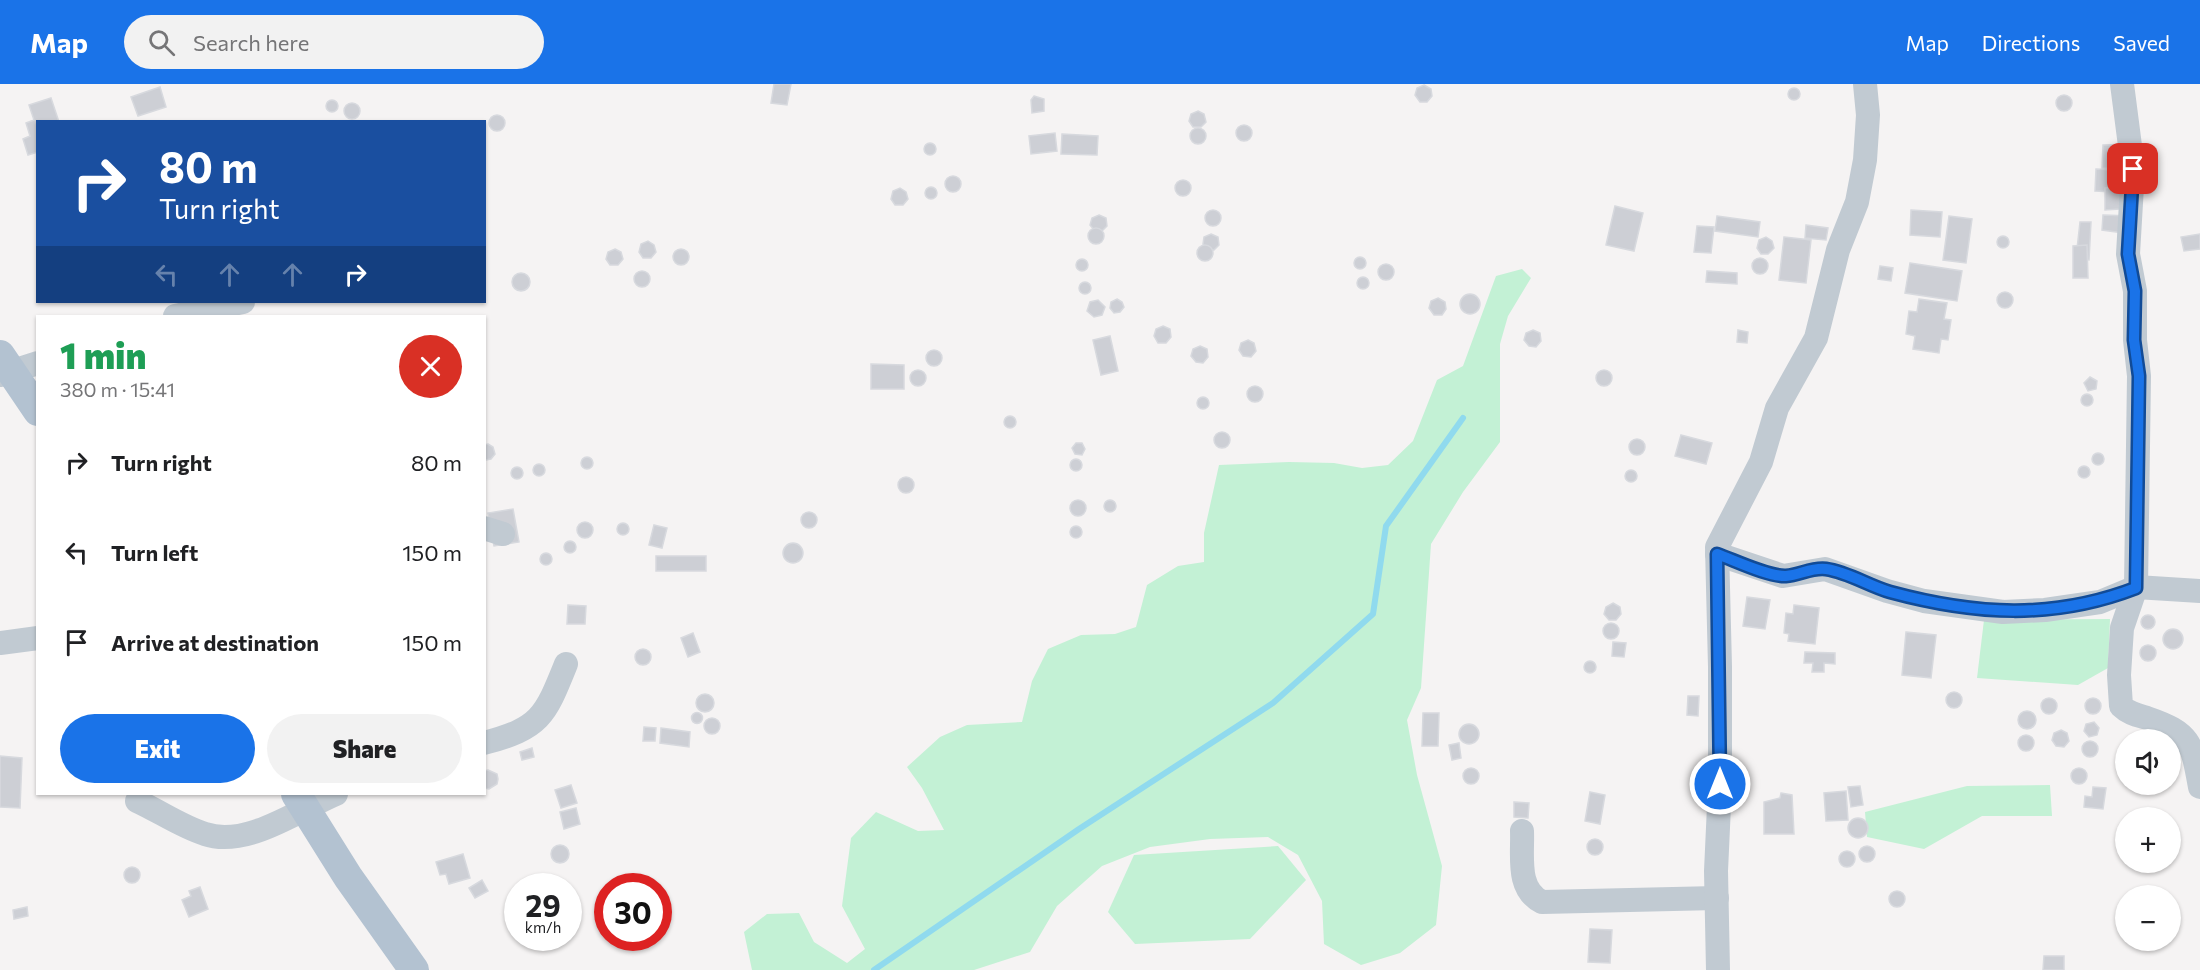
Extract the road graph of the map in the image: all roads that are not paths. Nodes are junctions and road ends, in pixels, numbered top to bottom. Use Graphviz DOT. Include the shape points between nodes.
graph roads {
  1 [pos="1865,84"];
  2 [pos="2122,84"];
  3 [pos="238,303"];
  4 [pos="180,315"];
  5 [pos="12,366"];
  6 [pos="36,408"];
  7 [pos="1717,554"];
  8 [pos="2136,588"];
  9 [pos="2200,591"];
  10 [pos="36,638"];
  11 [pos="0,643"];
  12 [pos="566,664"];
  13 [pos="486,742"];
  14 [pos="2200,787"];
  15 [pos="330,795"];
  16 [pos="301,800"];
  17 [pos="138,801"];
  18 [pos="1522,831"];
  19 [pos="1717,898"];
  20 [pos="414,970"];
  21 [pos="1718,970"];
  1 -- 7 [label="street" via="1865,160 1857,202 1838,250 1816,338 1777,408 1761,462"];
  2 -- 8 [label="street" via="2133,169 2128,254 2135,291 2134,340 2139,376"];
  3 -- 4 [label="street"];
  5 -- 6 [label="main road"];
  7 -- 8 [label="street" via="1783,576 1825,569 1924,601 2003,612 2100,602"];
  7 -- 19 [label="street"];
  8 -- 9 [label="street"];
  8 -- 14 [label="street" via="2122,628 2121,706 2177,729 2187,738"];
  10 -- 11 [label="street"];
  12 -- 13 [label="street" via="546,710 536,723"];
  15 -- 16 [label="street"];
  16 -- 17 [label="street" via="276,824 227,837 205,834"];
  16 -- 20 [label="main road" via="348,877"];
  18 -- 19 [label="street" via="1523,882 1532,897 1542,902"];
  19 -- 21 [label="street"];
}
